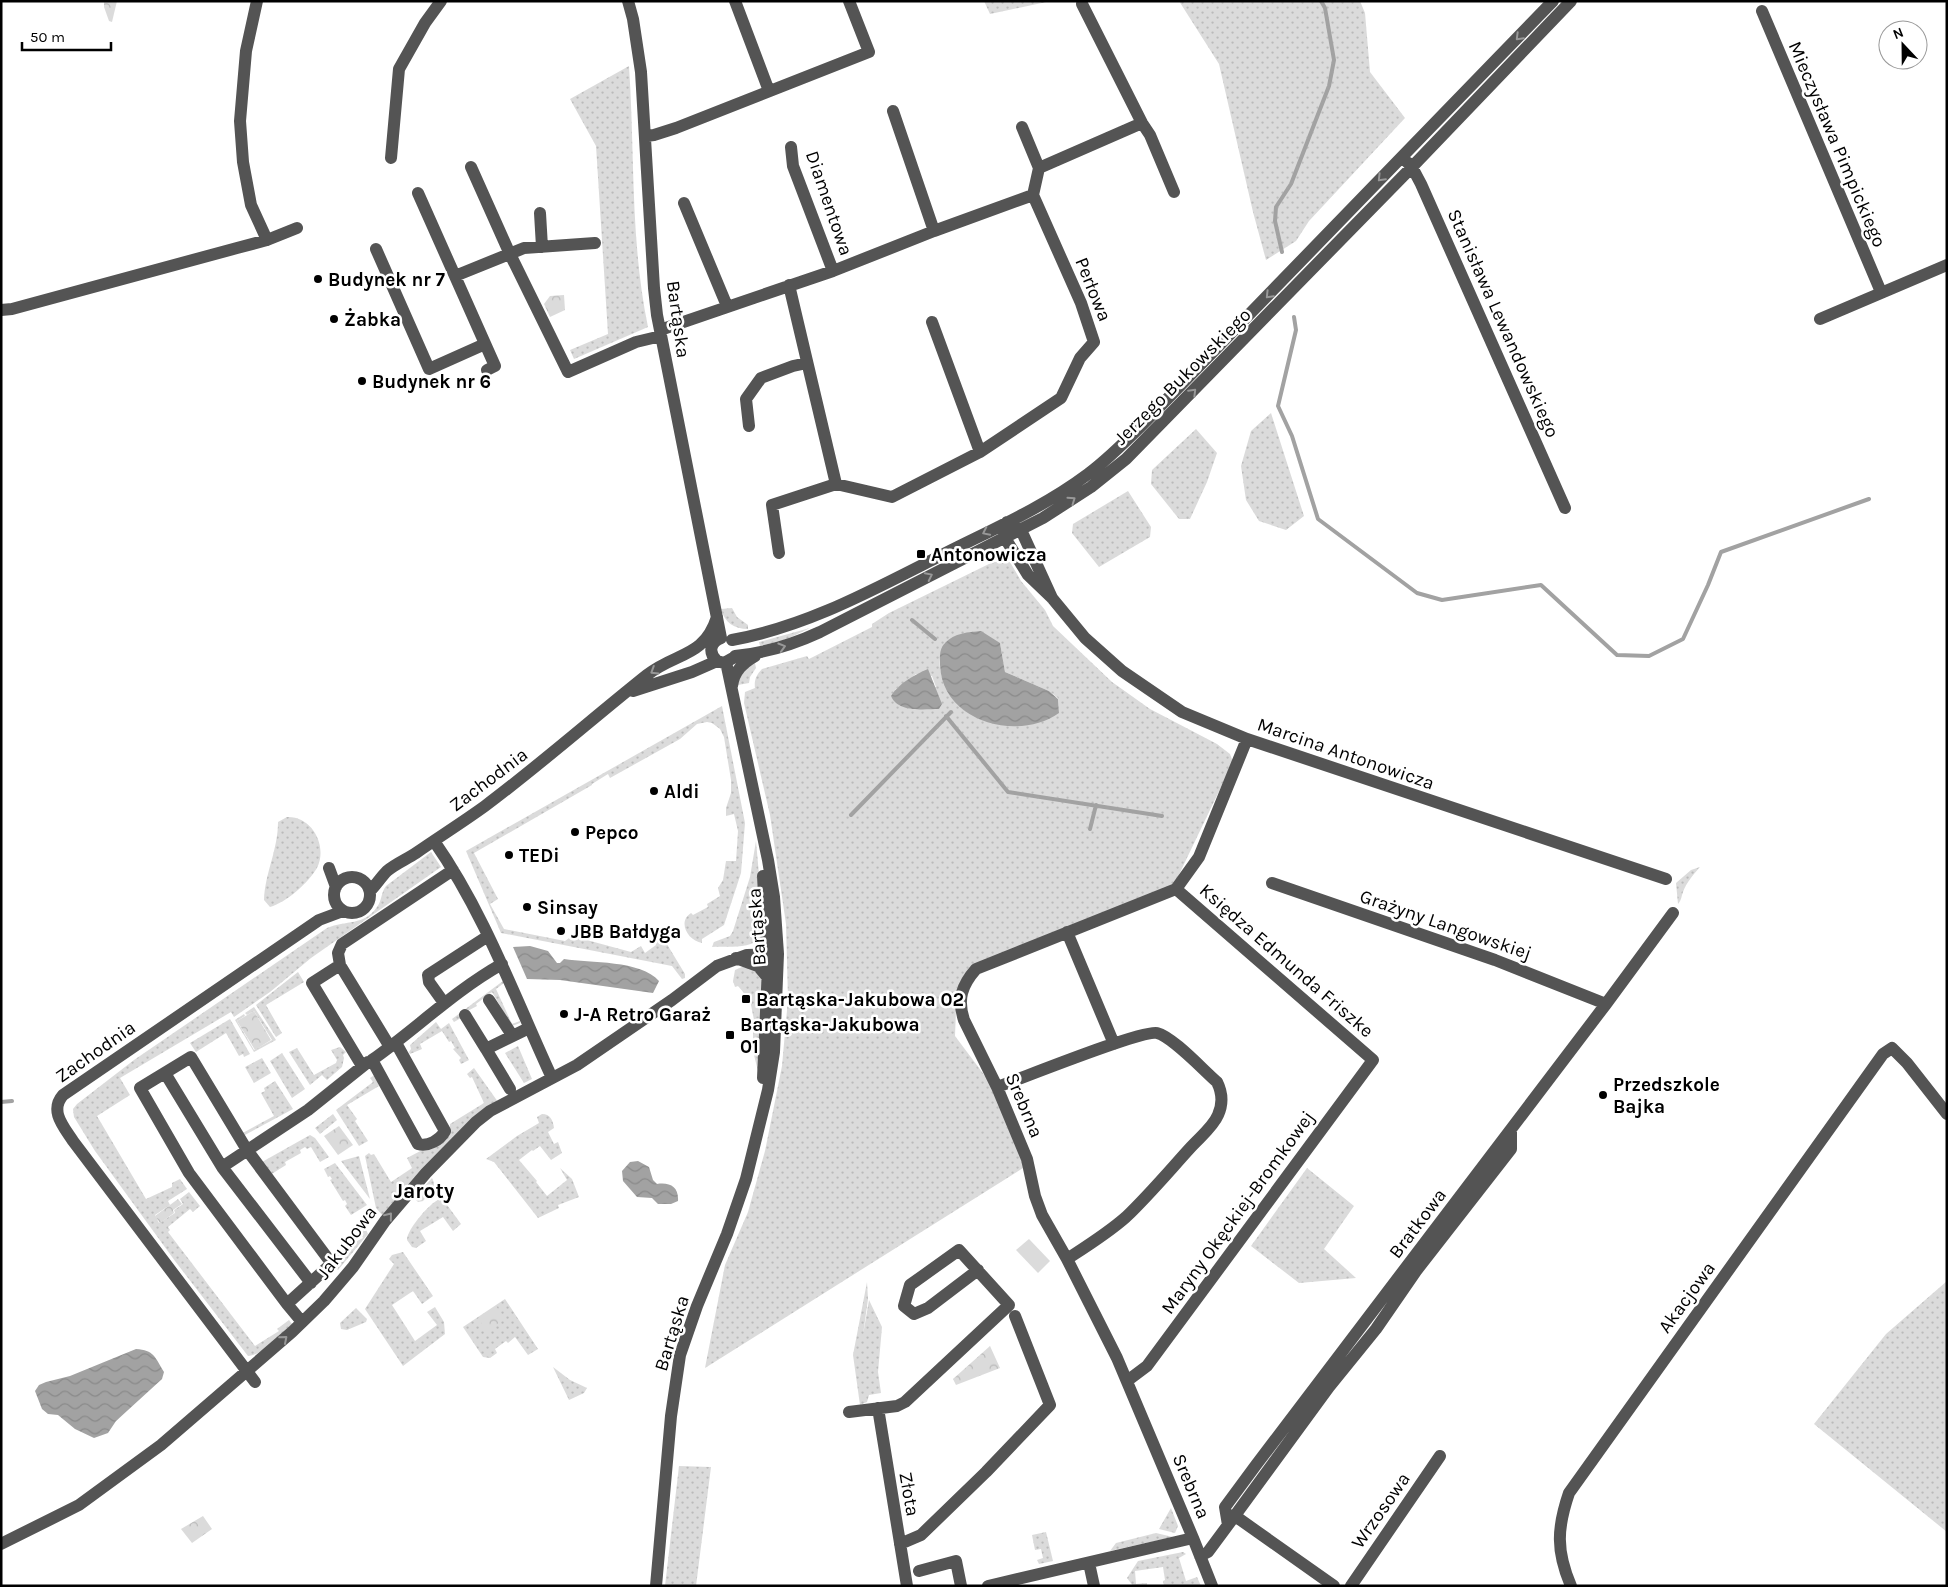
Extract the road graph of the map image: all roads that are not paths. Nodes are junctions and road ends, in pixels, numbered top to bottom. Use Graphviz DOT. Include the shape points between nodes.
graph roads {
  1 [pos="257,1"];
  2 [pos="441,1"];
  3 [pos="628,1"];
  4 [pos="734,1"];
  5 [pos="849,1"];
  6 [pos="1553,1"];
  7 [pos="1571,1"];
  8 [pos="1082,4"];
  9 [pos="1762,11"];
  10 [pos="769,91"];
  11 [pos="892,111"];
  12 [pos="1142,123"];
  13 [pos="1022,127"];
  14 [pos="646,136"];
  15 [pos="791,147"];
  16 [pos="1401,157"];
  17 [pos="391,158"];
  18 [pos="471,167"];
  19 [pos="1039,168"];
  20 [pos="1412,168"];
  21 [pos="1174,192"];
  22 [pos="418,193"];
  23 [pos="1033,195"];
  24 [pos="684,204"];
  25 [pos="540,213"];
  26 [pos="297,228"];
  27 [pos="934,231"];
  28 [pos="268,240"];
  29 [pos="595,243"];
  30 [pos="542,247"];
  31 [pos="376,249"];
  32 [pos="509,252"];
  33 [pos="1947,265"];
  34 [pos="833,271"];
  35 [pos="455,276"];
  36 [pos="789,285"];
  37 [pos="1881,292"];
  38 [pos="727,306"];
  39 [pos="1,310"];
  40 [pos="1820,319"];
  41 [pos="932,322"];
  42 [pos="660,333"];
  43 [pos="485,344"];
  44 [pos="807,363"];
  45 [pos="487,370"];
  46 [pos="750,426"];
  47 [pos="980,452"];
  48 [pos="836,484"];
  49 [pos="1565,508"];
  50 [pos="1007,522"];
  51 [pos="1021,530"];
  52 [pos="1005,538"];
  53 [pos="779,553"];
  54 [pos="1052,598"];
  55 [pos="717,617"];
  56 [pos="754,636"];
  57 [pos="722,640"];
  58 [pos="687,654"];
  59 [pos="758,654"];
  60 [pos="726,660"];
  61 [pos="692,672"];
  62 [pos="731,688"];
  63 [pos="626,694"];
  64 [pos="1247,739"];
  65 [pos="434,841"];
  66 [pos="453,870"];
  67 [pos="388,871"];
  68 [pos="1666,879"];
  69 [pos="361,880"];
  70 [pos="1272,883"];
  71 [pos="338,884"];
  72 [pos="1176,889"];
  73 [pos="370,891"];
  74 [pos="343,911"];
  75 [pos="1673,913"];
  76 [pos="319,920"];
  77 [pos="1067,932"];
  78 [pos="488,936"];
  79 [pos="773,954"];
  80 [pos="736,958"];
  81 [pos="502,964"];
  82 [pos="340,965"];
  83 [pos="976,969"];
  84 [pos="768,978"];
  85 [pos="488,1000"];
  86 [pos="444,1003"];
  87 [pos="1606,1004"];
  88 [pos="464,1015"];
  89 [pos="529,1028"];
  90 [pos="512,1035"];
  91 [pos="1114,1044"];
  92 [pos="393,1045"];
  93 [pos="486,1049"];
  94 [pos="1373,1060"];
  95 [pos="367,1063"];
  96 [pos="165,1073"];
  97 [pos="552,1078"];
  98 [pos="997,1087"];
  99 [pos="510,1089"];
  100 [pos="764,1100"];
  101 [pos="1947,1114"];
  102 [pos="247,1150"];
  103 [pos="222,1167"];
  104 [pos="1067,1259"];
  105 [pos="978,1270"];
  106 [pos="310,1283"];
  107 [pos="287,1304"];
  108 [pos="1015,1316"];
  109 [pos="302,1322"];
  110 [pos="247,1372"];
  111 [pos="1127,1381"];
  112 [pos="255,1382"];
  113 [pos="878,1408"];
  114 [pos="849,1412"];
  115 [pos="1440,1456"];
  116 [pos="1231,1520"];
  117 [pos="1193,1538"];
  118 [pos="1,1544"];
  119 [pos="900,1544"];
  120 [pos="1200,1556"];
  121 [pos="1089,1563"];
  122 [pos="919,1571"];
  123 [pos="656,1586"];
  124 [pos="907,1586"];
  125 [pos="961,1586"];
  126 [pos="988,1586"];
  127 [pos="1094,1586"];
  128 [pos="1212,1586"];
  129 [pos="1334,1586"];
  130 [pos="1351,1586"];
  131 [pos="1571,1586"];
  1 -- 28 [label="street" via="246,51 240,121 250,198"];
  2 -- 17 [label="street" via="420,30 399,69"];
  3 -- 14 [label="street, Bartąska" via="642,72"];
  4 -- 10 [label="street"];
  5 -- 10 [label="street" via="869,52"];
  6 -- 16 [label="street, Jerzego Bukowskiego, one-way"];
  7 -- 20 [label="street, Jerzego Bukowskiego"];
  8 -- 12 [label="street"];
  9 -- 37 [label="street, Mieczysława Pimpickiego"];
  10 -- 14 [label="street" via="676,128"];
  11 -- 27 [label="street"];
  12 -- 19 [label="street"];
  12 -- 21 [label="street"];
  13 -- 19 [label="street"];
  14 -- 42 [label="street, Bartąska" via="654,288"];
  15 -- 34 [label="street, Diamentowa" via="793,166"];
  16 -- 20 [label="street, Stanisława Lewandowskiego"];
  16 -- 50 [label="street, Jerzego Bukowskiego, one-way" via="1113,453 1064,490"];
  18 -- 32 [label="street"];
  19 -- 23 [label="street"];
  20 -- 49 [label="street, Stanisława Lewandowskiego"];
  51 -- 20 [label="street, Jerzego Bukowskiego, one-way" via="1066,504 1126,460"];
  22 -- 35 [label="street"];
  23 -- 27 [label="street, Diamentowa"];
  23 -- 47 [label="street, Perłowa" via="1081,303 1094,342 1080,358 1061,398"];
  24 -- 38 [label="street"];
  25 -- 30 [label="street"];
  26 -- 28 [label="street"];
  27 -- 34 [label="street, Diamentowa"];
  28 -- 39 [label="street"];
  29 -- 30 [label="street"];
  30 -- 32 [label="street"];
  31 -- 43 [label="street" via="430,373"];
  32 -- 35 [label="street"];
  32 -- 42 [label="street, Diamentowa" via="568,372"];
  33 -- 37 [label="street"];
  34 -- 36 [label="street, Diamentowa"];
  35 -- 43 [label="street"];
  36 -- 38 [label="street, Diamentowa"];
  36 -- 44 [label="street"];
  37 -- 40 [label="street"];
  38 -- 42 [label="street, Diamentowa"];
  41 -- 47 [label="street"];
  42 -- 55 [label="street, Bartąska"];
  43 -- 45 [label="street" via="495,366"];
  44 -- 46 [label="street" via="761,378 746,399"];
  44 -- 48 [label="street"];
  47 -- 48 [label="street, Perłowa" via="892,497"];
  48 -- 53 [label="street" via="772,505"];
  50 -- 51 [label="street"];
  50 -- 52 [label="street"];
  50 -- 56 [label="street, Jerzego Bukowskiego, one-way" via="829,611"];
  51 -- 52 [label="street, Jerzego Bukowskiego"];
  51 -- 54 [label="street, Marcina Antonowicza"];
  52 -- 54 [label="street, Marcina Antonowicza" via="1028,575"];
  59 -- 52 [label="street, Jerzego Bukowskiego, one-way" via="820,632"];
  54 -- 64 [label="street, Marcina Antonowicza" via="1085,638 1122,671 1182,712"];
  55 -- 56 [label="street" via="733,632"];
  55 -- 57 [label="street, Bartąska"];
  55 -- 58 [label="street" via="705,641"];
  56 -- 57 [label="street, Jerzego Bukowskiego"];
  57 -- 58 [label="street, Jerzego Bukowskiego"];
  57 -- 60 [label="street" via="736,648"];
  57 -- 60 [label="street" via="711,651"];
  58 -- 63 [label="street, one-way" via="649,674"];
  59 -- 60 [label="street, Jerzego Bukowskiego"];
  59 -- 62 [label="street" via="736,671"];
  60 -- 61 [label="street, Jerzego Bukowskiego"];
  60 -- 62 [label="street, Bartąska"];
  61 -- 62 [label="street" via="720,674"];
  61 -- 63 [label="street"];
  62 -- 79 [label="street, Bartąska" via="763,840 763,875"];
  63 -- 65 [label="street, Zachodnia" via="598,713 519,780"];
  64 -- 68 [label="street, Marcina Antonowicza"];
  64 -- 72 [label="street, Księdza Edmunda Friszke" via="1199,857"];
  65 -- 66 [label="street"];
  65 -- 67 [label="street, Zachodnia"];
  66 -- 78 [label="street"];
  66 -- 82 [label="street" via="342,944 338,953"];
  67 -- 69 [label="street"];
  67 -- 73 [label="street, Zachodnia"];
  69 -- 71 [label="street" via="352,877"];
  69 -- 73 [label="street"];
  70 -- 87 [label="street, Grażyny Langowskiej" via="1495,960"];
  71 -- 74 [label="street" via="338,907"];
  71 -- 76 [label="street"];
  72 -- 77 [label="street, Księdza Edmunda Friszke"];
  72 -- 94 [label="street, Księdza Edmunda Friszke"];
  73 -- 74 [label="street" via="365,908 354,913"];
  74 -- 76 [label="street, Zachodnia"];
  75 -- 87 [label="street"];
  76 -- 110 [label="street, Zachodnia" via="63,1095 57,1105 59,1118 73,1141"];
  77 -- 83 [label="street, Księdza Edmunda Friszke"];
  77 -- 91 [label="street"];
  78 -- 81 [label="street"];
  78 -- 86 [label="street" via="428,975 429,982"];
  79 -- 80 [label="street, Jakubowa"];
  79 -- 84 [label="street, Bartąska"];
  79 -- 100 [label="street, Bartąska" via="773,1062"];
  80 -- 84 [label="street" via="758,966"];
  80 -- 97 [label="street, Jakubowa" via="717,966 672,1000"];
  81 -- 86 [label="street"];
  81 -- 89 [label="street"];
  82 -- 92 [label="street"];
  82 -- 95 [label="street" via="312,983"];
  83 -- 98 [label="street, Srebrna" via="963,986 961,1010"];
  84 -- 100 [label="street, Bartąska"];
  85 -- 90 [label="street"];
  86 -- 92 [label="street"];
  87 -- 116 [label="street" via="1511,1130 1511,1149"];
  88 -- 93 [label="street"];
  89 -- 90 [label="street"];
  89 -- 97 [label="street"];
  90 -- 93 [label="street"];
  91 -- 98 [label="street"];
  91 -- 104 [label="street" via="1151,1032 1172,1041 1217,1082 1221,1094 1220,1110 1211,1126 1146,1197 1102,1236"];
  92 -- 95 [label="street"];
  92 -- 95 [label="street" via="445,1131 441,1137 426,1145 418,1144"];
  93 -- 99 [label="street"];
  94 -- 111 [label="street, Maryny Okęckiej-Bromkowej" via="1146,1366"];
  95 -- 102 [label="street" via="308,1110"];
  96 -- 102 [label="street" via="191,1057"];
  96 -- 103 [label="street"];
  96 -- 107 [label="street" via="140,1088 189,1173"];
  109 -- 97 [label="street, Jakubowa, one-way" via="347,1274 426,1172 467,1129 490,1111"];
  98 -- 104 [label="street, Srebrna" via="1027,1159 1042,1214"];
  100 -- 123 [label="street, Bartąska" via="746,1179 680,1355 671,1416"];
  101 -- 131 [label="street, Akacjowa" via="1892,1048 1883,1054 1569,1493 1560,1518 1559,1540"];
  102 -- 103 [label="street"];
  102 -- 106 [label="street" via="330,1260 330,1265"];
  103 -- 106 [label="street"];
  104 -- 111 [label="street, Srebrna"];
  105 -- 105 [label="street" via="959,1250 910,1285 904,1306 914,1314 928,1308"];
  105 -- 113 [label="street" via="1009,1305 905,1402"];
  106 -- 107 [label="street"];
  107 -- 109 [label="street"];
  108 -- 119 [label="street" via="1050,1405 921,1535"];
  110 -- 109 [label="street, Jakubowa, one-way"];
  110 -- 112 [label="street, Zachodnia"];
  110 -- 118 [label="street, Jakubowa" via="161,1445 79,1505"];
  111 -- 117 [label="street, Srebrna"];
  113 -- 114 [label="street"];
  113 -- 119 [label="street, Złota"];
  115 -- 130 [label="street, Wrzosowa"];
  116 -- 120 [label="street" via="1208,1552"];
  116 -- 129 [label="street"];
  117 -- 120 [label="street"];
  117 -- 121 [label="street, Srebrna"];
  119 -- 124 [label="street, Złota"];
  120 -- 128 [label="street"];
  121 -- 126 [label="street, Srebrna"];
  121 -- 127 [label="street"];
  122 -- 125 [label="street" via="956,1561"];
}
